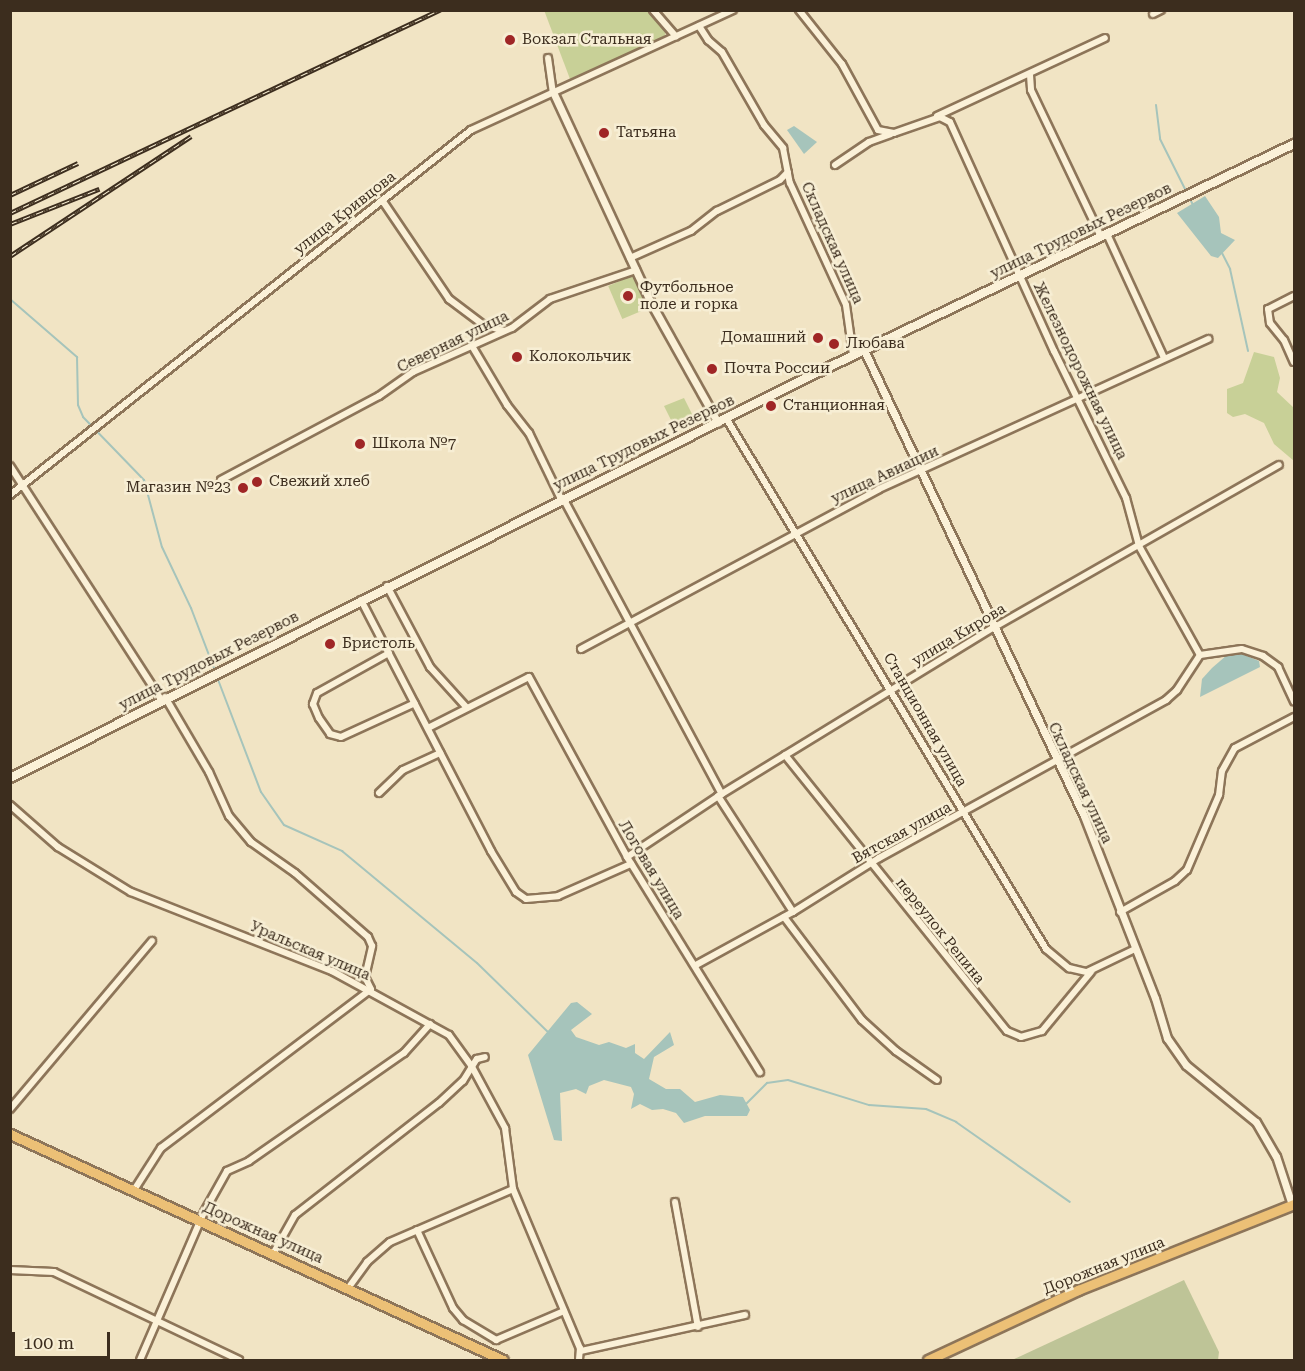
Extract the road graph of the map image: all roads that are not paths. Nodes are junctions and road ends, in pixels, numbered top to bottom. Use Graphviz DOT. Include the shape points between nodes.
graph roads {
  1 [pos="653,10"];
  2 [pos="733,10"];
  3 [pos="799,10"];
  4 [pos="1161,10"];
  5 [pos="1153,14"];
  6 [pos="699,26"];
  7 [pos="676,36"];
  8 [pos="1105,38"];
  9 [pos="548,58"];
  10 [pos="1030,75"];
  11 [pos="554,92"];
  12 [pos="934,118"];
  13 [pos="894,133"];
  14 [pos="1294,144"];
  15 [pos="835,165"];
  16 [pos="788,172"];
  17 [pos="382,200"];
  18 [pos="1104,235"];
  19 [pos="630,258"];
  20 [pos="636,270"];
  21 [pos="1021,275"];
  22 [pos="1294,296"];
  23 [pos="507,330"];
  24 [pos="1208,339"];
  25 [pos="472,346"];
  26 [pos="864,350"];
  27 [pos="852,355"];
  28 [pos="1164,358"];
  29 [pos="1294,362"];
  30 [pos="1078,397"];
  31 [pos="726,418"];
  32 [pos="718,423"];
  33 [pos="1279,465"];
  34 [pos="10,466"];
  35 [pos="921,471"];
  36 [pos="221,480"];
  37 [pos="24,486"];
  38 [pos="10,495"];
  39 [pos="562,498"];
  40 [pos="797,532"];
  41 [pos="1139,546"];
  42 [pos="387,586"];
  43 [pos="361,599"];
  44 [pos="628,624"];
  45 [pos="993,628"];
  46 [pos="581,649"];
  47 [pos="389,653"];
  48 [pos="1200,655"];
  49 [pos="891,690"];
  50 [pos="163,698"];
  51 [pos="1294,701"];
  52 [pos="415,703"];
  53 [pos="467,708"];
  54 [pos="1294,717"];
  55 [pos="428,728"];
  56 [pos="440,753"];
  57 [pos="785,755"];
  58 [pos="1057,762"];
  59 [pos="10,778"];
  60 [pos="379,793"];
  61 [pos="720,795"];
  62 [pos="10,805"];
  63 [pos="963,813"];
  64 [pos="627,857"];
  65 [pos="870,863"];
  66 [pos="631,864"];
  67 [pos="793,912"];
  68 [pos="1120,912"];
  69 [pos="784,917"];
  70 [pos="152,941"];
  71 [pos="1135,950"];
  72 [pos="696,965"];
  73 [pos="1091,972"];
  74 [pos="371,989"];
  75 [pos="430,1024"];
  76 [pos="485,1057"];
  77 [pos="471,1065"];
  78 [pos="760,1072"];
  79 [pos="937,1080"];
  80 [pos="10,1109"];
  81 [pos="10,1134"];
  82 [pos="513,1189"];
  83 [pos="134,1190"];
  84 [pos="675,1202"];
  85 [pos="1293,1204"];
  86 [pos="201,1221"];
  87 [pos="417,1230"];
  88 [pos="273,1254"];
  89 [pos="10,1270"];
  90 [pos="349,1287"];
  91 [pos="564,1311"];
  92 [pos="745,1316"];
  93 [pos="157,1321"];
  94 [pos="698,1327"];
  95 [pos="496,1340"];
  96 [pos="581,1351"];
  97 [pos="488,1353"];
  98 [pos="140,1360"];
  99 [pos="239,1360"];
  100 [pos="503,1360"];
  101 [pos="579,1360"];
  102 [pos="928,1360"];
  1 -- 7 [label="street"];
  2 -- 6 [label="street, улица Кривцова"];
  3 -- 13 [label="street" via="842,64 874,126"];
  4 -- 5 [label="street"];
  6 -- 7 [label="street, улица Кривцова"];
  6 -- 16 [label="street, Складская улица" via="722,52 764,125 783,148"];
  7 -- 11 [label="street, улица Кривцова"];
  8 -- 10 [label="street" via="1043,64"];
  9 -- 11 [label="street"];
  10 -- 12 [label="street"];
  10 -- 18 [label="street" via="1031,90"];
  11 -- 17 [label="street, улица Кривцова" via="471,130"];
  11 -- 19 [label="street"];
  12 -- 13 [label="street"];
  12 -- 21 [label="street, Железнодорожная улица" via="945,118 952,127"];
  13 -- 15 [label="street" via="868,142"];
  14 -- 18 [label="main road, улица Трудовых Резервов"];
  16 -- 19 [label="street" via="780,180 717,211 691,231"];
  16 -- 27 [label="street, Складская улица" via="846,305"];
  17 -- 23 [label="street" via="456,307 490,329"];
  17 -- 37 [label="street, улица Кривцова"];
  18 -- 21 [label="main road, улица Трудовых Резервов"];
  18 -- 28 [label="street"];
  19 -- 20 [label="street"];
  20 -- 23 [label="street, Северная улица" via="550,299"];
  20 -- 32 [label="street"];
  21 -- 26 [label="main road, улица Трудовых Резервов"];
  21 -- 30 [label="street, Железнодорожная улица"];
  22 -- 29 [label="street" via="1268,309 1270,323 1284,340"];
  23 -- 25 [label="street, Северная улица"];
  24 -- 28 [label="street, улица Авиации"];
  25 -- 36 [label="street, Северная улица" via="413,372 379,396"];
  25 -- 39 [label="street" via="507,405 529,433"];
  26 -- 27 [label="main road, улица Трудовых Резервов"];
  26 -- 35 [label="street, Складская улица"];
  27 -- 31 [label="main road, улица Трудовых Резервов"];
  28 -- 30 [label="street, улица Авиации"];
  30 -- 35 [label="street, улица Авиации"];
  30 -- 41 [label="street, Железнодорожная улица" via="1131,509"];
  31 -- 32 [label="main road, улица Трудовых Резервов"];
  31 -- 40 [label="street, Станционная улица"];
  32 -- 39 [label="main road, улица Трудовых Резервов"];
  33 -- 41 [label="street, улица Кирова"];
  34 -- 37 [label="street"];
  35 -- 40 [label="street, улица Авиации"];
  35 -- 45 [label="street, Складская улица"];
  37 -- 38 [label="street, улица Кривцова"];
  37 -- 50 [label="street"];
  39 -- 42 [label="main road, улица Трудовых Резервов"];
  39 -- 44 [label="street"];
  40 -- 44 [label="street, улица Авиации"];
  40 -- 49 [label="street, Станционная улица"];
  41 -- 45 [label="street, улица Кирова"];
  41 -- 48 [label="street, Железнодорожная улица"];
  42 -- 43 [label="main road, улица Трудовых Резервов"];
  42 -- 53 [label="street" via="430,667"];
  43 -- 47 [label="street"];
  43 -- 50 [label="main road, улица Трудовых Резервов"];
  44 -- 46 [label="street, улица Авиации"];
  44 -- 61 [label="street"];
  45 -- 49 [label="street, улица Кирова"];
  45 -- 58 [label="street, Складская улица"];
  47 -- 52 [label="street"];
  47 -- 52 [label="street" via="317,693 313,704 319,718 330,734 341,737"];
  48 -- 51 [label="street" via="1242,649 1263,656 1278,668"];
  48 -- 58 [label="street, Вятская улица" via="1172,696"];
  49 -- 57 [label="street, улица Кирова"];
  49 -- 63 [label="street, Станционная улица"];
  50 -- 59 [label="main road, улица Трудовых Резервов"];
  50 -- 74 [label="street" via="209,772 229,816 251,842 296,873 368,937 372,946 365,976"];
  52 -- 55 [label="street"];
  53 -- 55 [label="street"];
  53 -- 64 [label="street, Логовая улица" via="529,677"];
  54 -- 68 [label="street" via="1235,748 1222,771 1219,795 1187,870"];
  55 -- 56 [label="street"];
  56 -- 60 [label="street" via="403,771"];
  56 -- 66 [label="street" via="512,887 526,899 558,896"];
  57 -- 61 [label="street, улица Кирова"];
  57 -- 65 [label="street, переулок Репина"];
  58 -- 63 [label="street, Вятская улица"];
  58 -- 68 [label="street, Складская улица" via="1084,816"];
  61 -- 64 [label="street, улица Кирова"];
  61 -- 67 [label="street"];
  62 -- 74 [label="street, Уральская улица" via="58,847 131,892"];
  63 -- 65 [label="street, Вятская улица"];
  63 -- 73 [label="street, Станционная улица" via="1046,949 1069,968"];
  64 -- 66 [label="street, Логовая улица"];
  65 -- 67 [label="street, Вятская улица"];
  65 -- 73 [label="street, переулок Репина" via="955,970 1014,1035 1042,1031"];
  66 -- 72 [label="street, Логовая улица"];
  67 -- 69 [label="street, Вятская улица"];
  68 -- 71 [label="street, Складская улица"];
  69 -- 72 [label="street, Вятская улица"];
  69 -- 79 [label="street" via="862,1020 896,1052"];
  70 -- 80 [label="street"];
  71 -- 73 [label="street"];
  71 -- 85 [label="street, Складская улица" via="1177,1054 1256,1122 1276,1156"];
  72 -- 78 [label="street, Логовая улица"];
  74 -- 75 [label="street, Уральская улица"];
  74 -- 83 [label="street" via="161,1148"];
  75 -- 77 [label="street, Уральская улица" via="449,1035"];
  75 -- 86 [label="street" via="404,1053 249,1161 229,1169"];
  76 -- 77 [label="street"];
  77 -- 82 [label="street, Уральская улица" via="507,1133"];
  77 -- 88 [label="street" via="463,1081 439,1103 295,1215"];
  81 -- 83 [label="highway, Дорожная улица"];
  82 -- 87 [label="street"];
  82 -- 91 [label="street, Уральская улица"];
  83 -- 86 [label="highway, Дорожная улица"];
  84 -- 94 [label="street"];
  85 -- 102 [label="highway, Дорожная улица" via="1078,1290"];
  86 -- 88 [label="highway, Дорожная улица"];
  86 -- 93 [label="street"];
  87 -- 90 [label="street" via="382,1248"];
  87 -- 95 [label="street" via="453,1308 464,1320"];
  88 -- 90 [label="highway, Дорожная улица"];
  89 -- 93 [label="street" via="54,1272"];
  90 -- 97 [label="highway, Дорожная улица"];
  91 -- 95 [label="street"];
  91 -- 96 [label="street, Уральская улица"];
  92 -- 94 [label="street"];
  93 -- 98 [label="street"];
  93 -- 99 [label="street"];
  94 -- 96 [label="street"];
  95 -- 97 [label="street"];
  96 -- 101 [label="street"];
  97 -- 100 [label="highway, Дорожная улица"];
}
